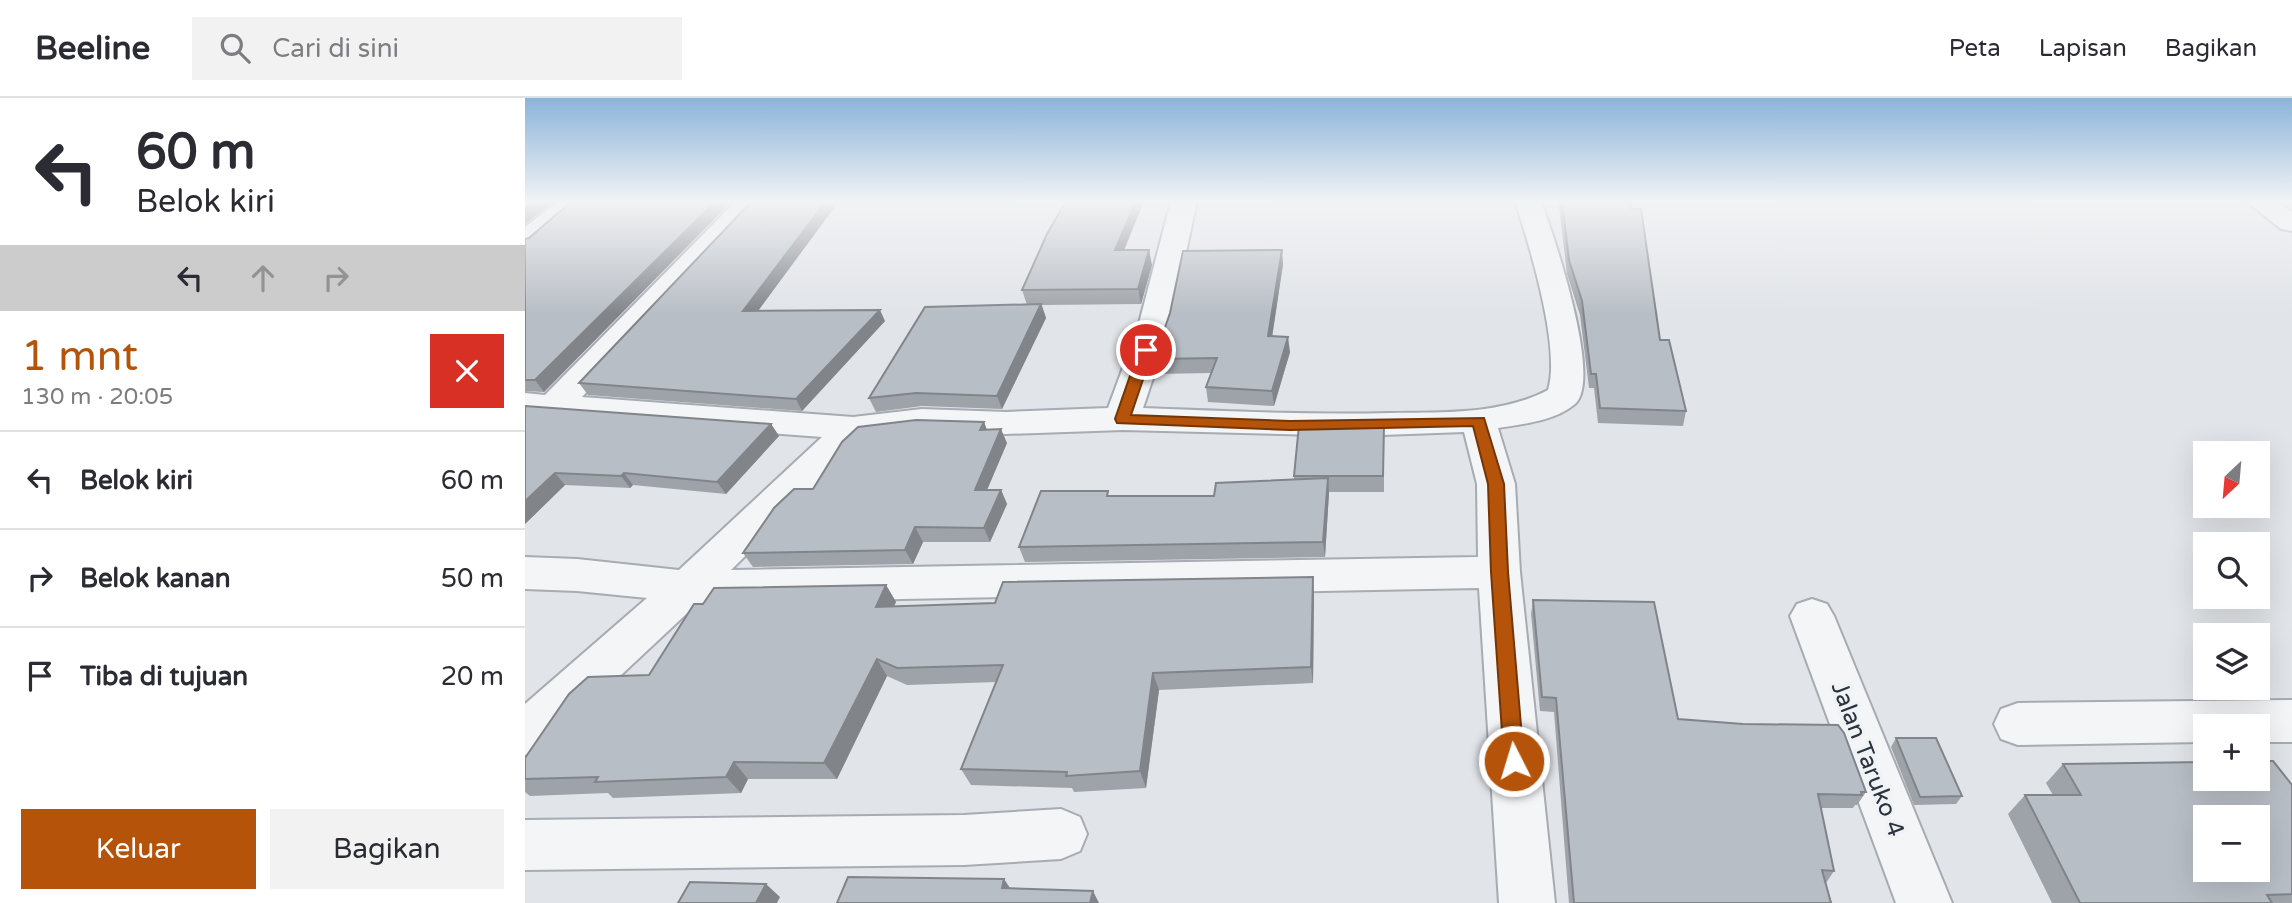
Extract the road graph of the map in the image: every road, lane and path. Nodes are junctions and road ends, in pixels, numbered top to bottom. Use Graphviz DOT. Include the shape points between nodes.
graph roads {
  1 [pos="712,239"];
  2 [pos="1175,239"];
  3 [pos="1539,239"];
  4 [pos="540,405"];
  5 [pos="1122,419"];
  6 [pos="1479,422"];
  7 [pos="852,428"];
  8 [pos="1499,572"];
  9 [pos="525,573"];
  10 [pos="688,587"];
  11 [pos="1812,615"];
  12 [pos="2292,721"];
  13 [pos="2018,724"];
  14 [pos="525,734"];
  15 [pos="1061,834"];
  16 [pos="525,845"];
  17 [pos="1527,903"];
  18 [pos="1924,903"];
  1 -- 4 [label="street"];
  2 -- 5 [label="street" via="1154,327"];
  3 -- 6 [label="street" via="1556,298 1570,379 1564,396 1548,409"];
  4 -- 7 [label="street"];
  5 -- 6 [label="street" via="1290,426"];
  5 -- 7 [label="street" via="910,420"];
  6 -- 8 [label="street" via="1496,484"];
  7 -- 10 [label="street"];
  8 -- 10 [label="street"];
  8 -- 17 [label="street"];
  9 -- 10 [label="street"];
  10 -- 14 [label="street"];
  11 -- 18 [label="street, Jalan Taruko 4"];
  12 -- 13 [label="street"];
  15 -- 16 [label="street" via="964,840"];
}
